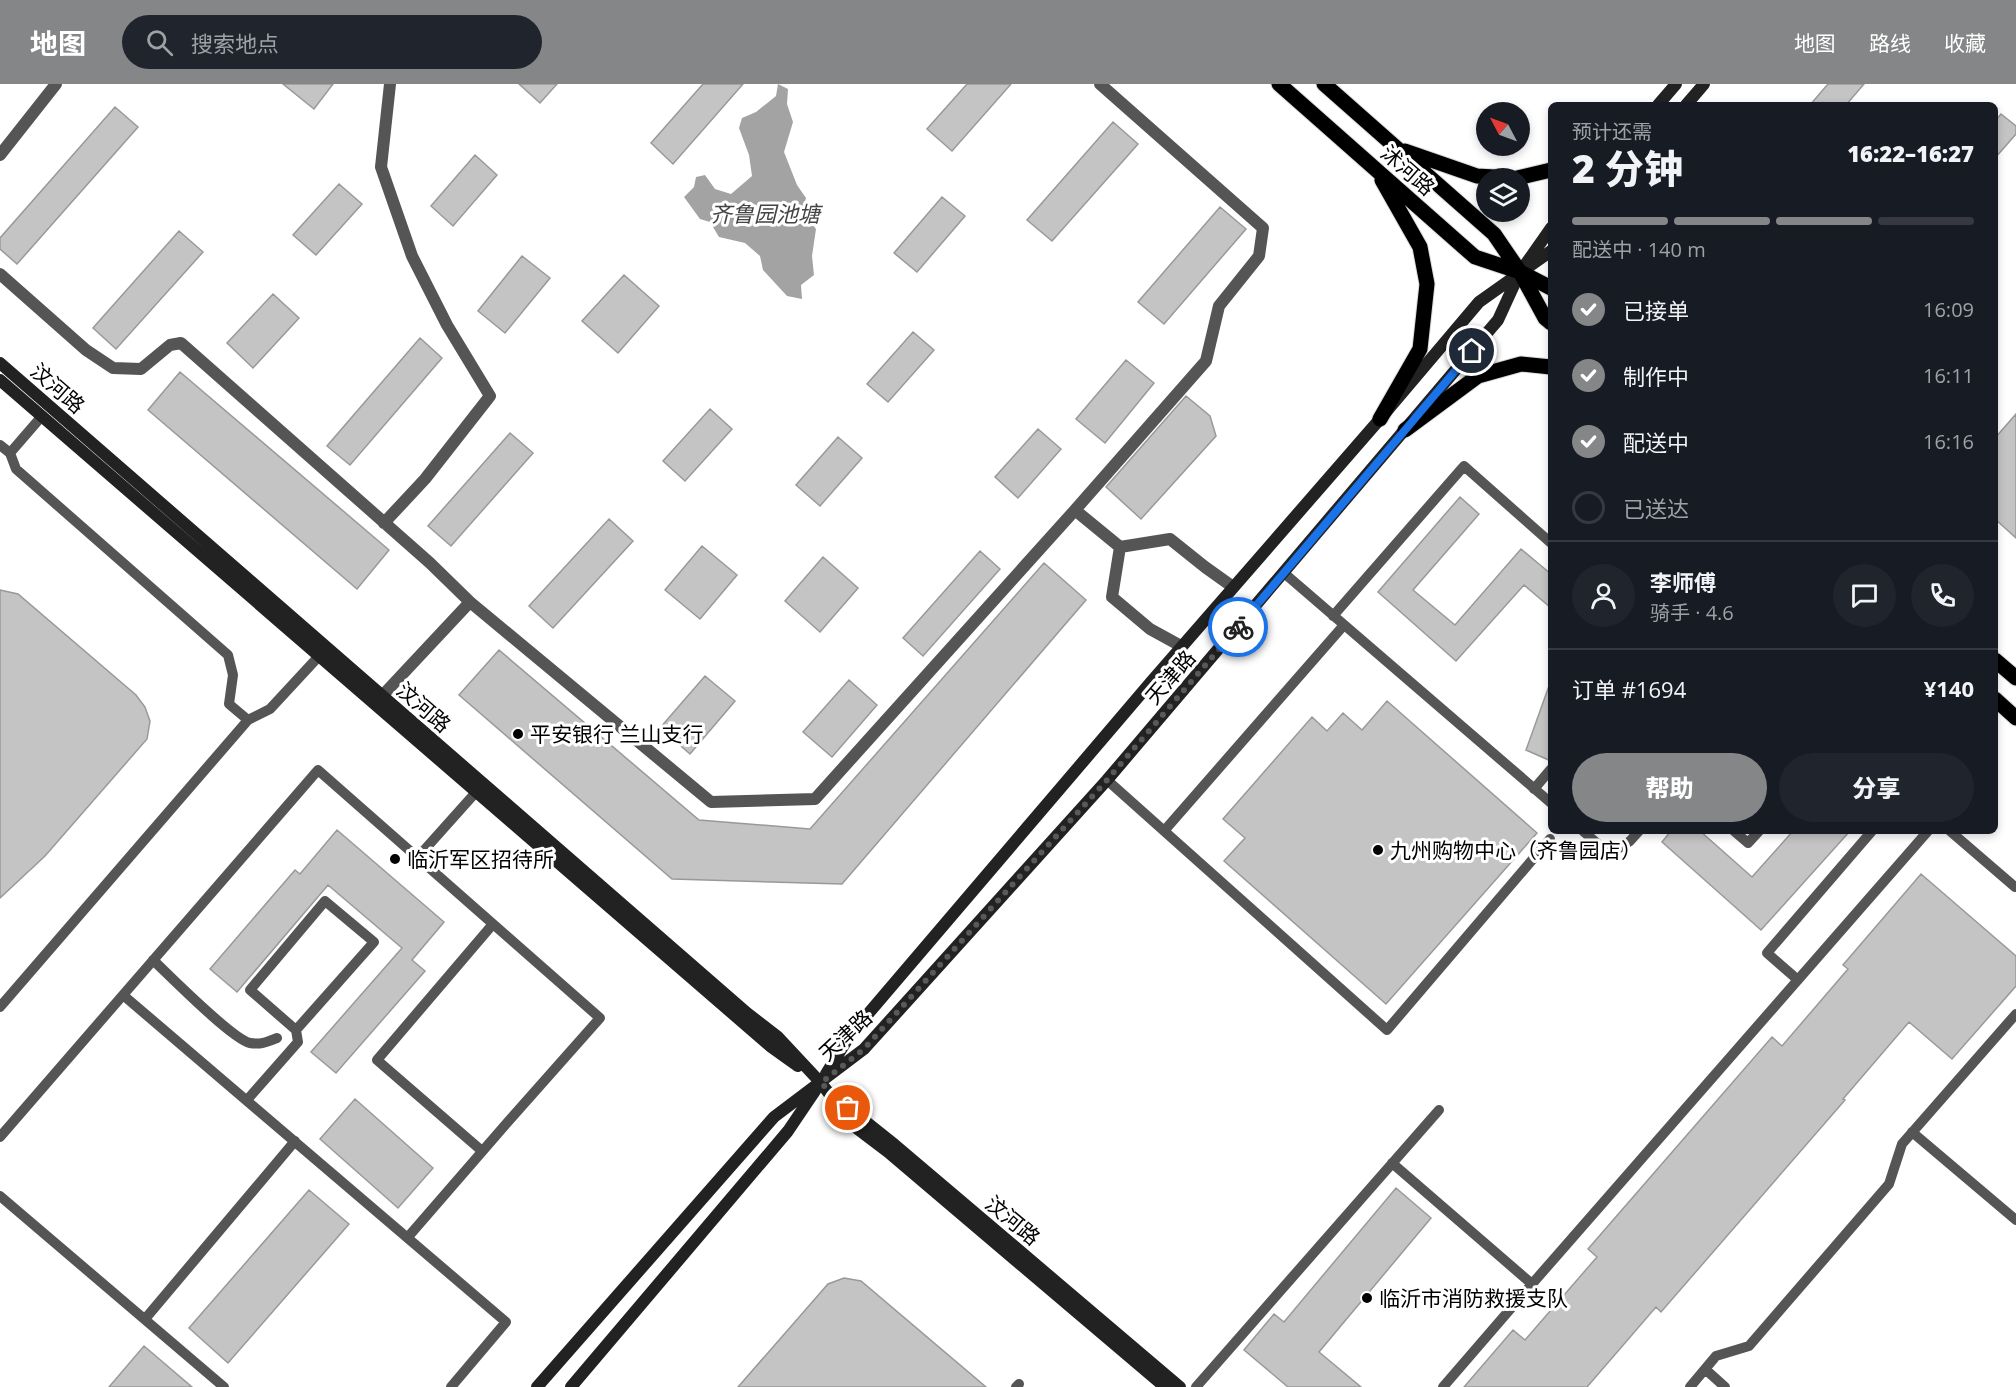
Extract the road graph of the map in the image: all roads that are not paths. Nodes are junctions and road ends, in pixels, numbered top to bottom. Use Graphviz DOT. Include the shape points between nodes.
graph roads {
  1 [pos="56,84"];
  2 [pos="390,84"];
  3 [pos="1100,84"];
  4 [pos="1279,84"];
  5 [pos="1324,84"];
  6 [pos="1676,84"];
  7 [pos="1704,84"];
  8 [pos="1661,102"];
  9 [pos="1689,102"];
  10 [pos="1397,149"];
  11 [pos="0,155"];
  12 [pos="1376,170"];
  13 [pos="1548,171"];
  14 [pos="1530,175"];
  15 [pos="1476,176"];
  16 [pos="1548,232"];
  17 [pos="1548,253"];
  18 [pos="1520,272"];
  19 [pos="0,273"];
  20 [pos="1548,286"];
  21 [pos="1548,320"];
  22 [pos="0,363"];
  23 [pos="1548,366"];
  24 [pos="0,380"];
  25 [pos="42,416"];
  26 [pos="1380,419"];
  27 [pos="1405,430"];
  28 [pos="0,445"];
  29 [pos="10,453"];
  30 [pos="1075,510"];
  31 [pos="384,523"];
  32 [pos="1548,540"];
  33 [pos="1120,547"];
  34 [pos="1284,573"];
  35 [pos="1233,588"];
  36 [pos="470,602"];
  37 [pos="1333,616"];
  38 [pos="1344,625"];
  39 [pos="1181,646"];
  40 [pos="320,655"];
  41 [pos="1998,663"];
  42 [pos="2016,678"];
  43 [pos="382,696"];
  44 [pos="1998,702"];
  45 [pos="2016,718"];
  46 [pos="248,720"];
  47 [pos="1548,772"];
  48 [pos="1107,780"];
  49 [pos="1534,789"];
  50 [pos="477,791"];
  51 [pos="1548,801"];
  52 [pos="1164,831"];
  53 [pos="1586,834"];
  54 [pos="1636,834"];
  55 [pos="1738,834"];
  56 [pos="1756,834"];
  57 [pos="1869,834"];
  58 [pos="1925,834"];
  59 [pos="1954,834"];
  60 [pos="1550,839"];
  61 [pos="418,857"];
  62 [pos="2016,887"];
  63 [pos="493,924"];
  64 [pos="153,960"];
  65 [pos="1798,980"];
  66 [pos="123,995"];
  67 [pos="0,1007"];
  68 [pos="2016,1014"];
  69 [pos="296,1030"];
  70 [pos="277,1038"];
  71 [pos="821,1083"];
  72 [pos="248,1101"];
  73 [pos="1439,1110"];
  74 [pos="1912,1132"];
  75 [pos="0,1137"];
  76 [pos="295,1141"];
  77 [pos="482,1151"];
  78 [pos="1392,1163"];
  79 [pos="0,1196"];
  80 [pos="2016,1220"];
  81 [pos="408,1238"];
  82 [pos="1532,1284"];
  83 [pos="145,1318"];
  84 [pos="1705,1369"];
  85 [pos="224,1387"];
  86 [pos="451,1387"];
  87 [pos="537,1387"];
  88 [pos="571,1387"];
  89 [pos="1165,1387"];
  90 [pos="1180,1387"];
  91 [pos="1196,1387"];
  92 [pos="1443,1387"];
  93 [pos="1690,1387"];
  94 [pos="1725,1387"];
  1 -- 11 [label="street"];
  2 -- 31 [label="street" via="381,168 412,256 447,325 490,396 425,479"];
  3 -- 30 [label="street" via="1263,228 1259,256 1219,306 1206,361"];
  4 -- 12 [label="main road, 沭河路"];
  5 -- 10 [label="main road, 沭河路"];
  6 -- 8 [label="main road"];
  7 -- 9 [label="main road"];
  10 -- 15 [label="main road"];
  10 -- 18 [label="main road, 沭河路" via="1494,234"];
  12 -- 18 [label="main road, 沭河路" via="1475,257"];
  12 -- 26 [label="main road" via="1420,247 1427,284 1420,349"];
  13 -- 14 [label="main road"];
  16 -- 18 [label="main road, 天津路"];
  17 -- 18 [label="main road, 天津路"];
  18 -- 20 [label="main road, 沭河路"];
  18 -- 21 [label="main road, 沭河路"];
  18 -- 26 [label="main road, 天津路" via="1479,302"];
  18 -- 27 [label="main road, 天津路" via="1498,320"];
  19 -- 31 [label="street" via="86,350 113,368 141,369 170,345 181,343"];
  22 -- 43 [label="main road, 汶河路"];
  23 -- 27 [label="main road" via="1521,364 1478,376"];
  24 -- 25 [label="main road, 汶河路"];
  25 -- 29 [label="lane"];
  25 -- 40 [label="main road, 汶河路"];
  26 -- 35 [label="main road, 天津路"];
  27 -- 34 [label="main road, 天津路"];
  28 -- 29 [label="lane"];
  29 -- 46 [label="lane" via="15,468 228,655 233,675 229,704"];
  30 -- 33 [label="street"];
  30 -- 36 [label="street" via="815,799 711,802"];
  31 -- 36 [label="street"];
  32 -- 37 [label="lane" via="1464,466"];
  33 -- 35 [label="street" via="1170,539"];
  33 -- 39 [label="street" via="1112,597 1150,629"];
  34 -- 37 [label="lane"];
  34 -- 48 [label="main road, 天津路"];
  35 -- 39 [label="main road, 天津路"];
  36 -- 43 [label="street"];
  37 -- 38 [label="lane"];
  38 -- 49 [label="lane"];
  38 -- 52 [label="lane"];
  39 -- 71 [label="main road, 天津路" via="850,1035"];
  40 -- 46 [label="lane" via="270,709"];
  40 -- 50 [label="main road, 汶河路"];
  41 -- 42 [label="main road"];
  43 -- 71 [label="main road, 汶河路" via="778,1036"];
  44 -- 45 [label="main road"];
  46 -- 67 [label="lane"];
  47 -- 49 [label="lane"];
  48 -- 52 [label="lane"];
  48 -- 71 [label="main road, 天津路" via="864,1049"];
  49 -- 51 [label="lane"];
  50 -- 61 [label="lane"];
  50 -- 71 [label="main road, 汶河路" via="770,1046"];
  52 -- 60 [label="lane" via="1387,1030"];
  53 -- 54 [label="lane" via="1599,845 1616,850"];
  55 -- 56 [label="lane" via="1748,843"];
  57 -- 65 [label="lane" via="1767,953"];
  58 -- 65 [label="lane"];
  59 -- 62 [label="lane"];
  61 -- 63 [label="lane"];
  61 -- 64 [label="lane" via="318,770"];
  63 -- 77 [label="lane" via="377,1060"];
  63 -- 77 [label="lane" via="600,1018"];
  64 -- 66 [label="lane"];
  64 -- 70 [label="lane" via="248,1043 264,1044"];
  65 -- 82 [label="lane"];
  66 -- 72 [label="lane"];
  66 -- 75 [label="lane"];
  68 -- 74 [label="lane"];
  69 -- 69 [label="lane" via="374,942 325,901 250,990"];
  69 -- 72 [label="lane" via="298,1042"];
  71 -- 87 [label="main road, 天津路" via="774,1117"];
  71 -- 88 [label="main road, 天津路" via="780,1140"];
  71 -- 89 [label="main road, 汶河路" via="855,1127"];
  71 -- 90 [label="main road, 汶河路"];
  72 -- 76 [label="lane"];
  73 -- 78 [label="lane"];
  74 -- 80 [label="lane"];
  74 -- 84 [label="lane" via="1902,1144 1889,1184 1757,1337 1749,1346 1716,1356"];
  76 -- 81 [label="lane"];
  76 -- 83 [label="lane"];
  77 -- 81 [label="lane"];
  78 -- 82 [label="lane"];
  78 -- 91 [label="lane"];
  79 -- 83 [label="lane"];
  81 -- 86 [label="lane" via="506,1322"];
  82 -- 92 [label="lane"];
  83 -- 85 [label="lane"];
  84 -- 93 [label="lane"];
  84 -- 94 [label="lane"];
}
